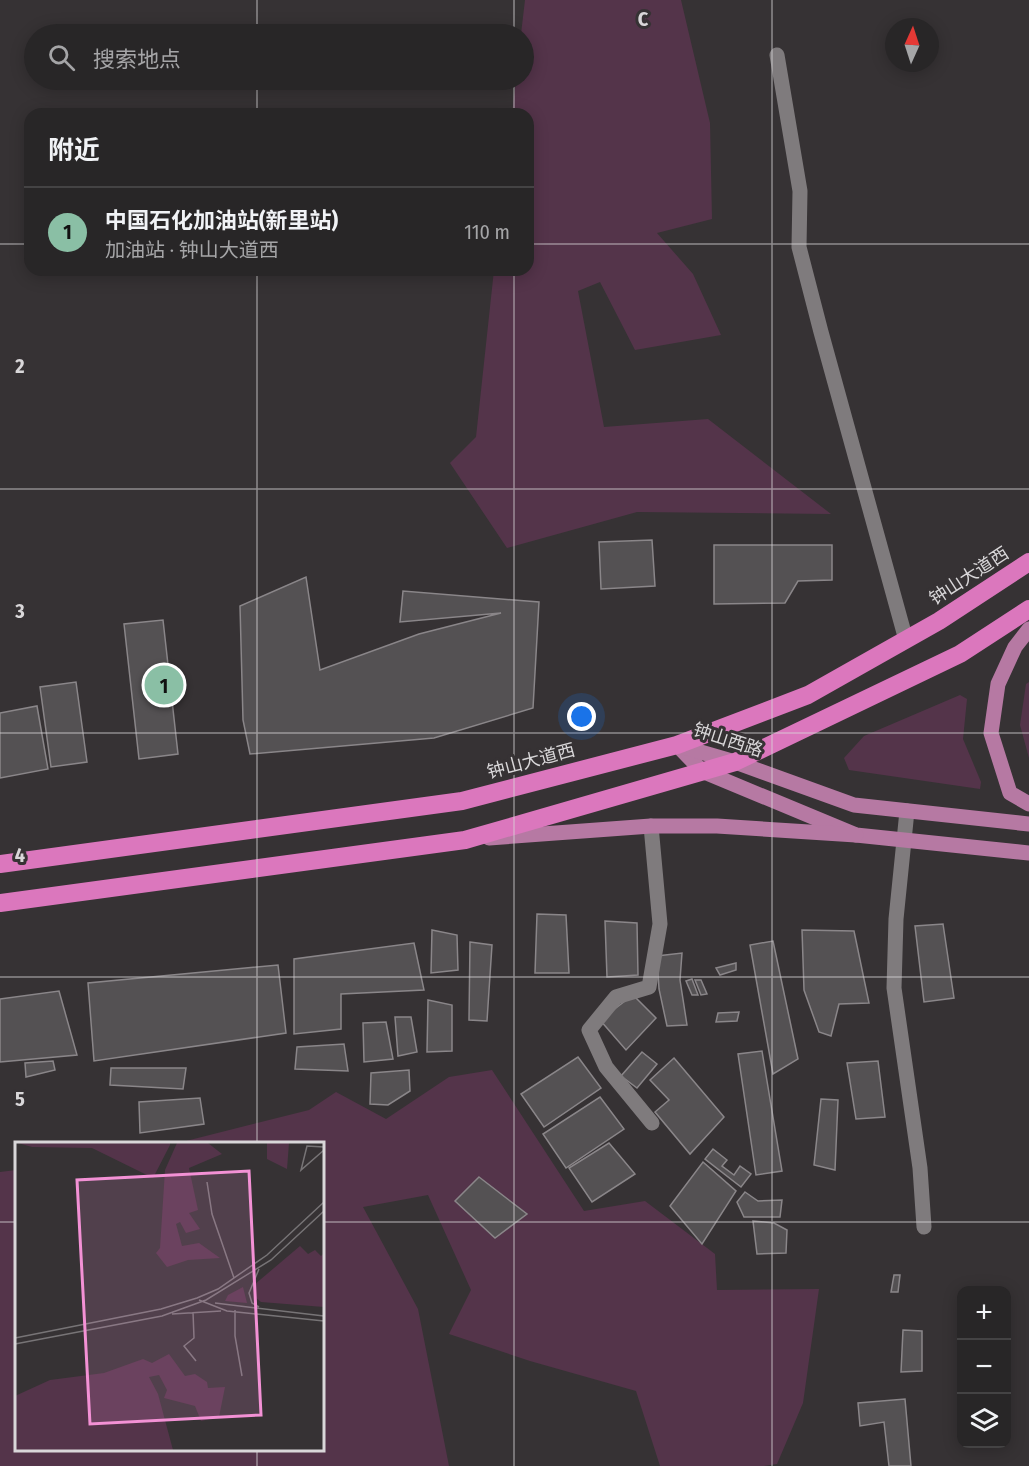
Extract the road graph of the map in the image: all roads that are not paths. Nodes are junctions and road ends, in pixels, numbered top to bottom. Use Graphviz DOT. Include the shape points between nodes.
graph roads {
  1 [pos="777,55"];
  2 [pos="1029,562"];
  3 [pos="1029,609"];
  4 [pos="1029,629"];
  5 [pos="906,640"];
  6 [pos="677,745"];
  7 [pos="735,762"];
  8 [pos="702,771"];
  9 [pos="1029,804"];
  10 [pos="908,811"];
  11 [pos="1029,824"];
  12 [pos="651,826"];
  13 [pos="856,835"];
  14 [pos="465,840"];
  15 [pos="904,840"];
  16 [pos="1029,853"];
  17 [pos="0,864"];
  18 [pos="0,903"];
  19 [pos="652,1123"];
  20 [pos="924,1227"];
  1 -- 5 [label="street" via="800,191 799,247"];
  2 -- 5 [label="highway, 钟山大道西"];
  3 -- 7 [label="highway" via="960,654"];
  4 -- 9 [label="main road" via="999,684 991,733 1010,793"];
  5 -- 6 [label="highway, 钟山大道西" via="808,695"];
  6 -- 7 [label="main road, 钟山西路"];
  6 -- 8 [label="main road, 钟山西路"];
  6 -- 17 [label="highway, 钟山大道西" via="462,801"];
  7 -- 8 [label="highway"];
  7 -- 10 [label="main road, 钟山西路" via="854,805"];
  8 -- 13 [label="main road, 钟山西路"];
  8 -- 14 [label="highway"];
  10 -- 11 [label="main road, 钟山西路"];
  10 -- 15 [label="street"];
  12 -- 13 [label="main road"];
  12 -- 14 [label="main road"];
  12 -- 19 [label="street" via="660,924 649,987 616,997 589,1030 606,1067"];
  13 -- 15 [label="main road, 钟山西路"];
  14 -- 18 [label="highway"];
  15 -- 16 [label="main road, 钟山西路"];
  15 -- 20 [label="street" via="894,988 920,1168"];
}
